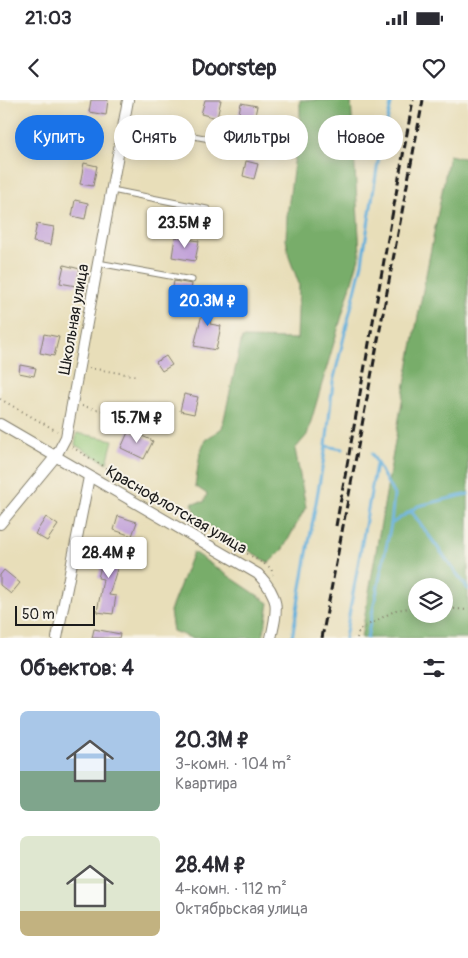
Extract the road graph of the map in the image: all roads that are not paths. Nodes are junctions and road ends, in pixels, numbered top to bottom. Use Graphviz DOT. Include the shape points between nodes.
graph roads {
  1 [pos="128,100"];
  2 [pos="125,115"];
  3 [pos="117,160"];
  4 [pos="112,190"];
  5 [pos="207,210"];
  6 [pos="98,263"];
  7 [pos="192,280"];
  8 [pos="0,424"];
  9 [pos="56,456"];
  10 [pos="89,477"];
  11 [pos="0,524"];
  12 [pos="272,634"];
  13 [pos="58,638"];
  1 -- 2 [label="street, Школьная улица"];
  3 -- 4 [label="street, Школьная улица"];
  4 -- 5 [label="lane"];
  4 -- 6 [label="street, Школьная улица"];
  6 -- 7 [label="lane"];
  6 -- 9 [label="street, Школьная улица" via="66,437"];
  8 -- 9 [label="street, Краснофлотская улица"];
  9 -- 10 [label="street, Краснофлотская улица"];
  9 -- 11 [label="street, Школьная улица"];
  10 -- 12 [label="street, Краснофлотская улица" via="258,574 271,587 276,602"];
  10 -- 13 [label="street"];
}
